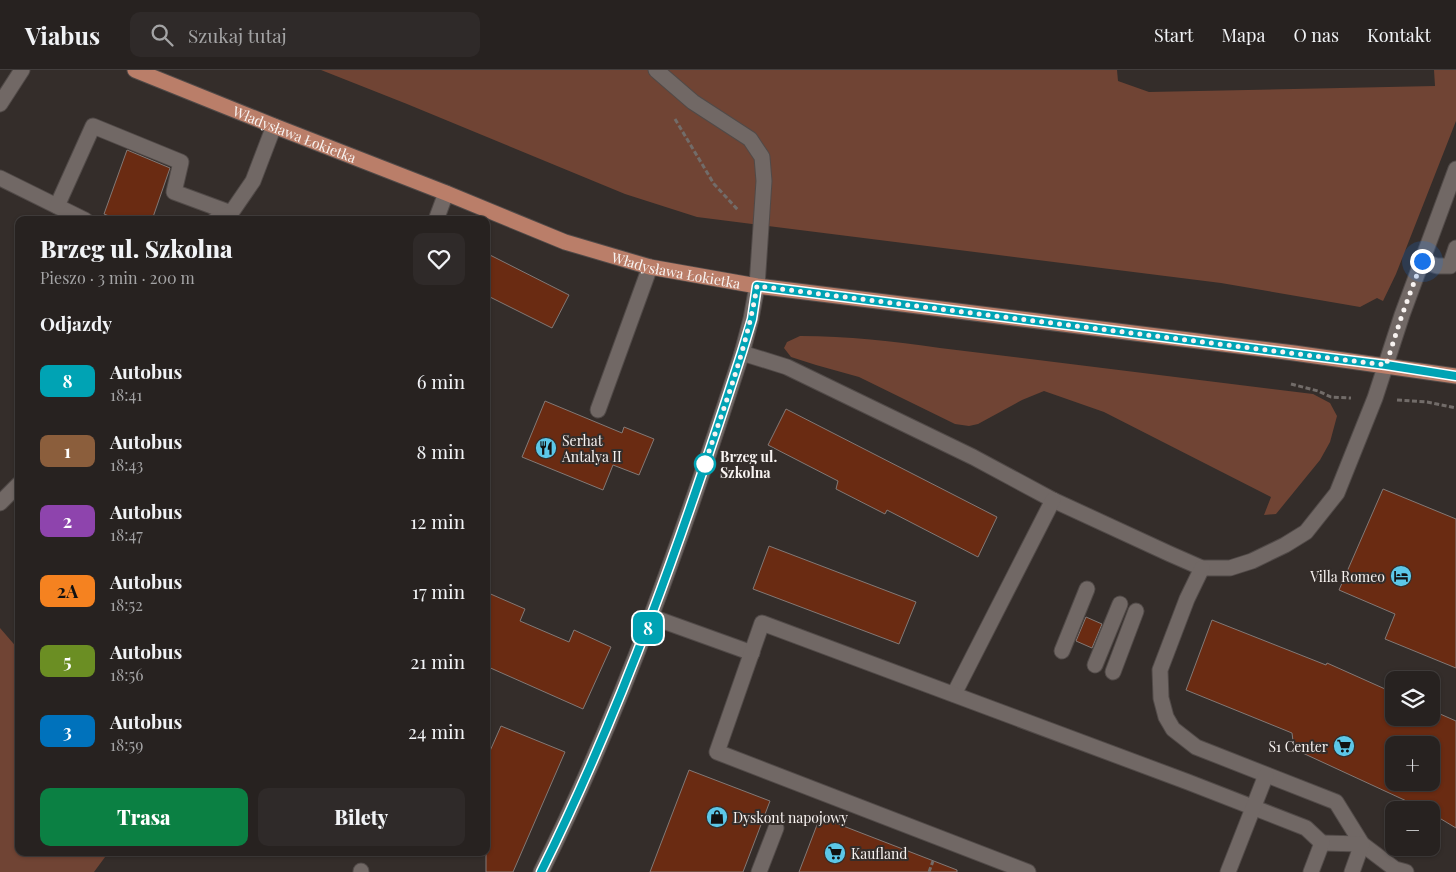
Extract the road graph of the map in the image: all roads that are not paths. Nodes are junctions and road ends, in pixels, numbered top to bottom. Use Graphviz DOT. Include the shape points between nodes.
graph roads {
  1 [pos="22,70"];
  2 [pos="135,70"];
  3 [pos="656,70"];
  4 [pos="0,104"];
  5 [pos="274,126"];
  6 [pos="1456,169"];
  7 [pos="0,178"];
  8 [pos="446,193"];
  9 [pos="57,206"];
  10 [pos="231,213"];
  11 [pos="77,216"];
  12 [pos="224,216"];
  13 [pos="437,216"];
  14 [pos="1456,248"];
  15 [pos="1422,261"];
  16 [pos="650,267"];
  17 [pos="757,286"];
  18 [pos="742,352"];
  19 [pos="1386,365"];
  20 [pos="1456,376"];
  21 [pos="598,410"];
  22 [pos="15,488"];
  23 [pos="1053,500"];
  24 [pos="0,503"];
  25 [pos="1202,568"];
  26 [pos="1087,590"];
  27 [pos="1120,604"];
  28 [pos="1136,611"];
  29 [pos="652,617"];
  30 [pos="1062,651"];
  31 [pos="752,653"];
  32 [pos="1095,665"];
  33 [pos="1113,672"];
  34 [pos="954,694"];
  35 [pos="1266,775"];
  36 [pos="1252,808"];
  37 [pos="776,828"];
  38 [pos="1322,843"];
  39 [pos="1362,844"];
  40 [pos="1398,871"];
  41 [pos="541,872"];
  42 [pos="759,872"];
  43 [pos="1028,872"];
  44 [pos="1228,872"];
  45 [pos="1311,872"];
  46 [pos="1352,872"];
  1 -- 4 [label="street"];
  2 -- 5 [label="main road, Władysława Łokietka"];
  3 -- 17 [label="street" via="694,102 750,139 762,157 764,181"];
  5 -- 8 [label="main road, Władysława Łokietka"];
  5 -- 10 [label="street" via="253,181"];
  6 -- 15 [label="street"];
  7 -- 9 [label="street"];
  8 -- 13 [label="street"];
  8 -- 16 [label="main road, Władysława Łokietka" via="565,242"];
  9 -- 10 [label="street" via="93,126 181,162 174,192"];
  9 -- 11 [label="street"];
  10 -- 12 [label="street"];
  14 -- 15 [label="street" via="1450,266"];
  15 -- 19 [label="street"];
  16 -- 17 [label="main road, Władysława Łokietka"];
  16 -- 21 [label="street"];
  17 -- 18 [label="street"];
  17 -- 19 [label="main road, Władysława Łokietka"];
  18 -- 23 [label="street" via="787,367 973,457"];
  18 -- 29 [label="street"];
  19 -- 20 [label="main road, Władysława Łokietka"];
  19 -- 25 [label="street" via="1337,493 1306,532 1245,563 1230,568"];
  22 -- 24 [label="street"];
  23 -- 25 [label="street"];
  23 -- 34 [label="street"];
  25 -- 35 [label="street" via="1160,670 1160,698 1173,729 1196,747"];
  26 -- 30 [label="street"];
  27 -- 32 [label="street"];
  28 -- 33 [label="street"];
  29 -- 31 [label="street"];
  29 -- 41 [label="street" via="603,737"];
  31 -- 34 [label="street" via="762,623"];
  31 -- 43 [label="street" via="717,752"];
  34 -- 36 [label="street"];
  35 -- 36 [label="street"];
  35 -- 39 [label="street" via="1336,802"];
  36 -- 38 [label="street" via="1306,828"];
  36 -- 44 [label="street"];
  37 -- 42 [label="street"];
  38 -- 39 [label="street"];
  38 -- 45 [label="street"];
  39 -- 40 [label="street"];
  39 -- 46 [label="street"];
}
